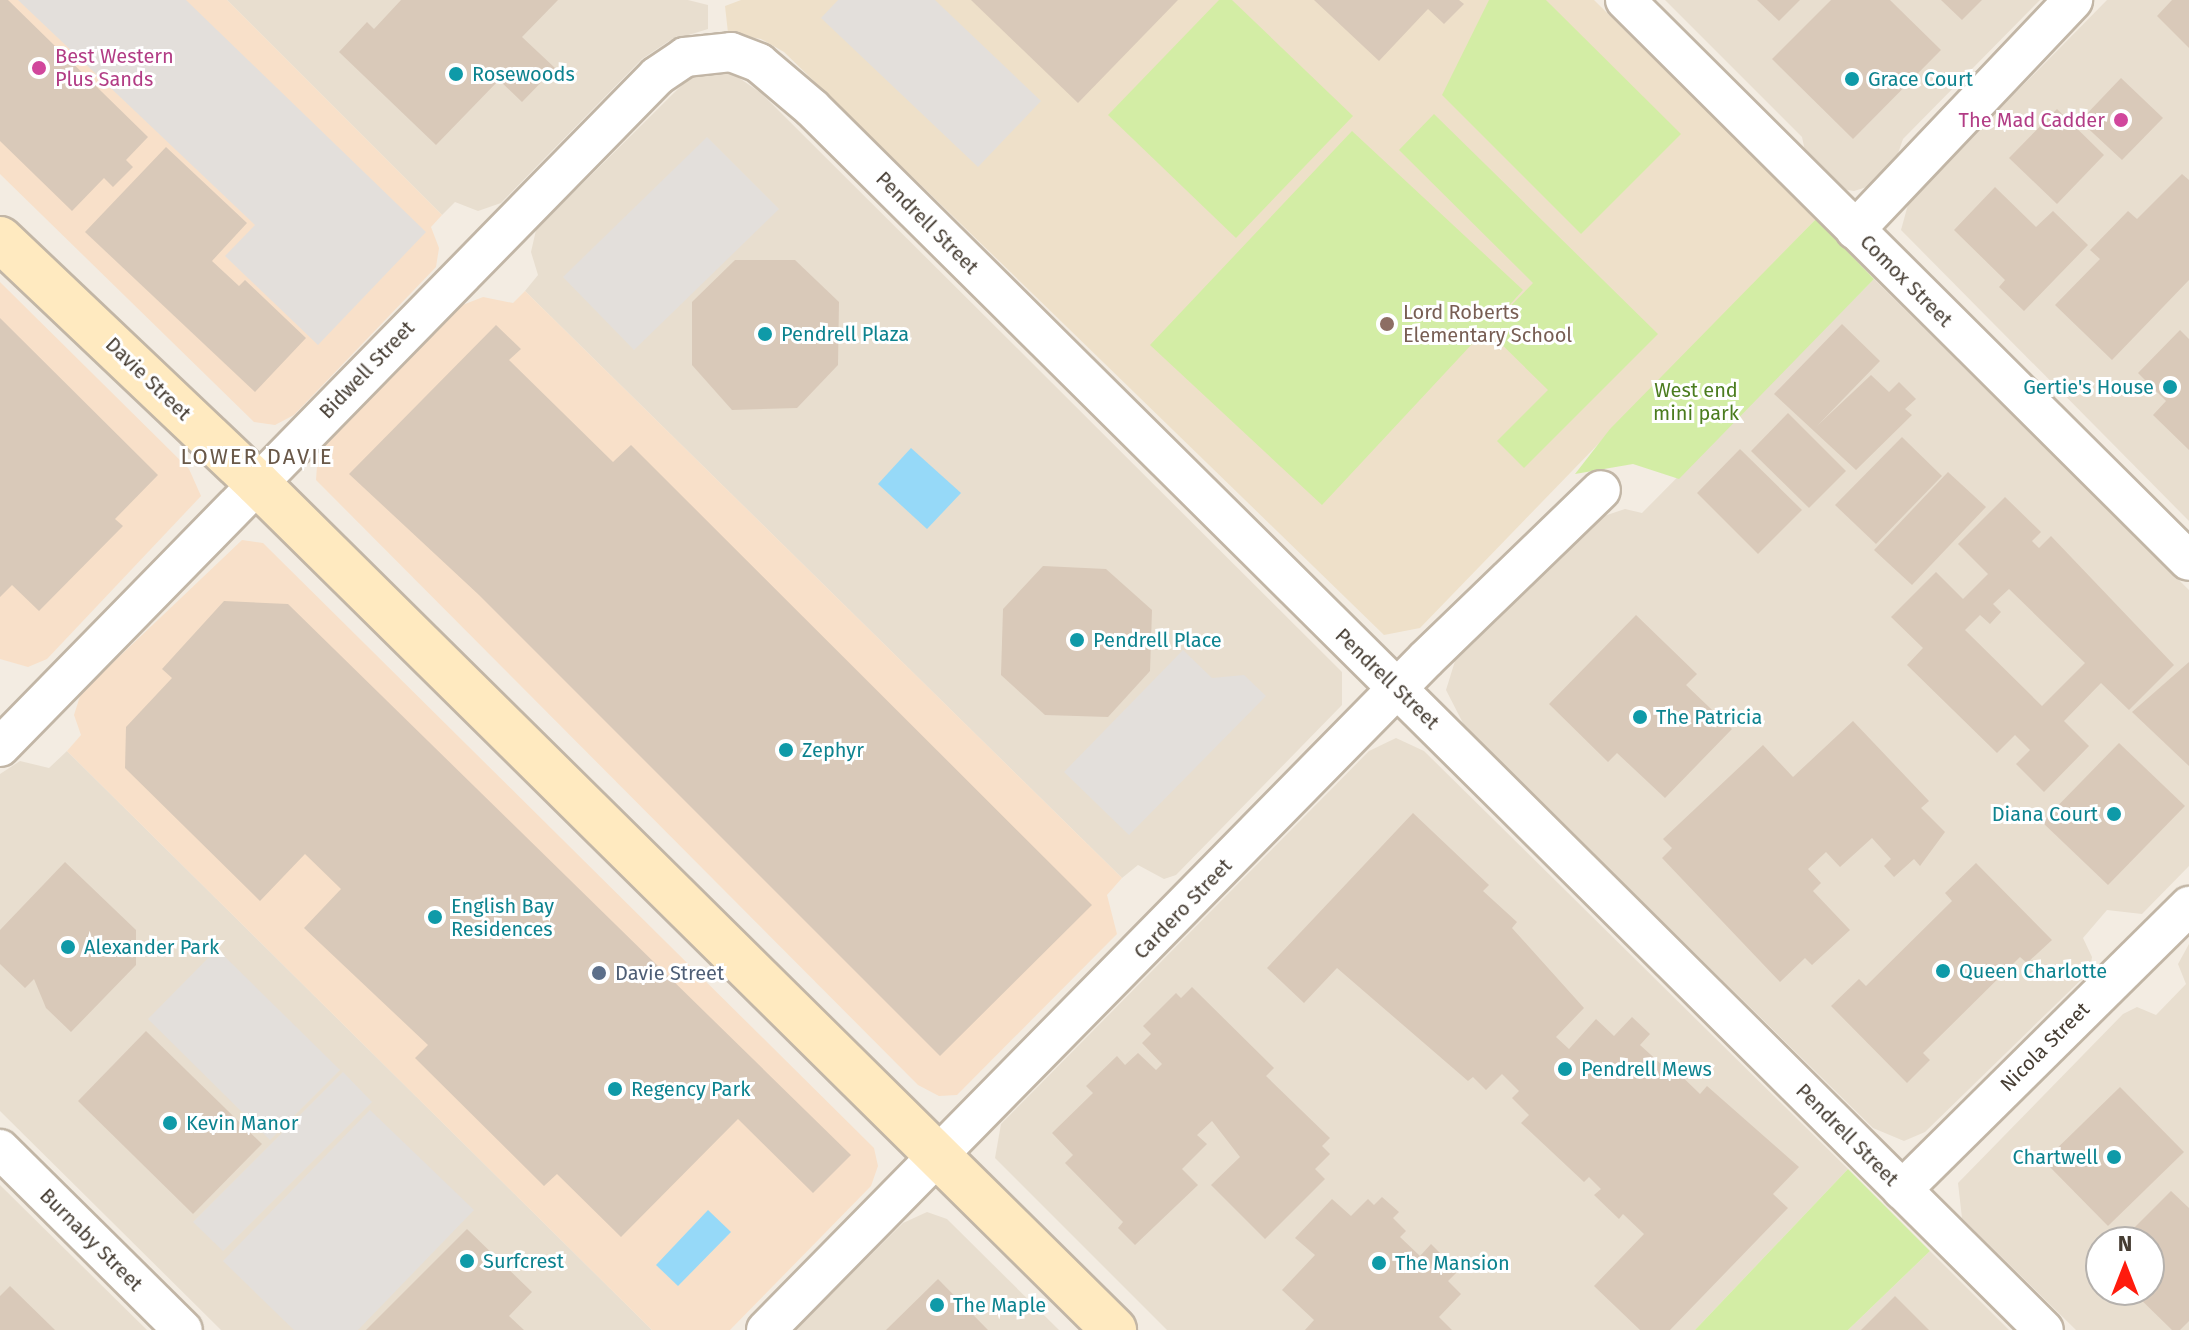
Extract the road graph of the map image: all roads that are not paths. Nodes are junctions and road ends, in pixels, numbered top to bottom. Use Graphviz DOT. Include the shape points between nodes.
graph roads {
  1 [pos="1625,0"];
  2 [pos="2073,0"];
  3 [pos="717,51"];
  4 [pos="1855,230"];
  5 [pos="0,239"];
  6 [pos="257,483"];
  7 [pos="1601,490"];
  8 [pos="2189,561"];
  9 [pos="1397,688"];
  10 [pos="0,747"];
  11 [pos="2189,906"];
  12 [pos="0,1149"];
  13 [pos="939,1157"];
  14 [pos="1902,1190"];
  15 [pos="183,1330"];
  16 [pos="766,1330"];
  17 [pos="1114,1330"];
  18 [pos="2044,1330"];
  1 -- 4 [label="street, Comox Street"];
  2 -- 4 [label="street"];
  3 -- 6 [label="street, Bidwell Street" via="685,57 657,76"];
  3 -- 9 [label="street, Pendrell Street" via="759,63 812,108"];
  4 -- 8 [label="street, Comox Street"];
  5 -- 6 [label="main road, Davie Street"];
  6 -- 10 [label="street, Bidwell Street"];
  6 -- 13 [label="main road, Davie Street"];
  7 -- 9 [label="street, Cardero Street"];
  9 -- 13 [label="street, Cardero Street"];
  9 -- 14 [label="street, Pendrell Street"];
  11 -- 14 [label="street, Nicola Street"];
  12 -- 15 [label="street, Burnaby Street"];
  13 -- 16 [label="street, Cardero Street"];
  13 -- 17 [label="main road, Davie Street"];
  14 -- 18 [label="street, Pendrell Street"];
}
